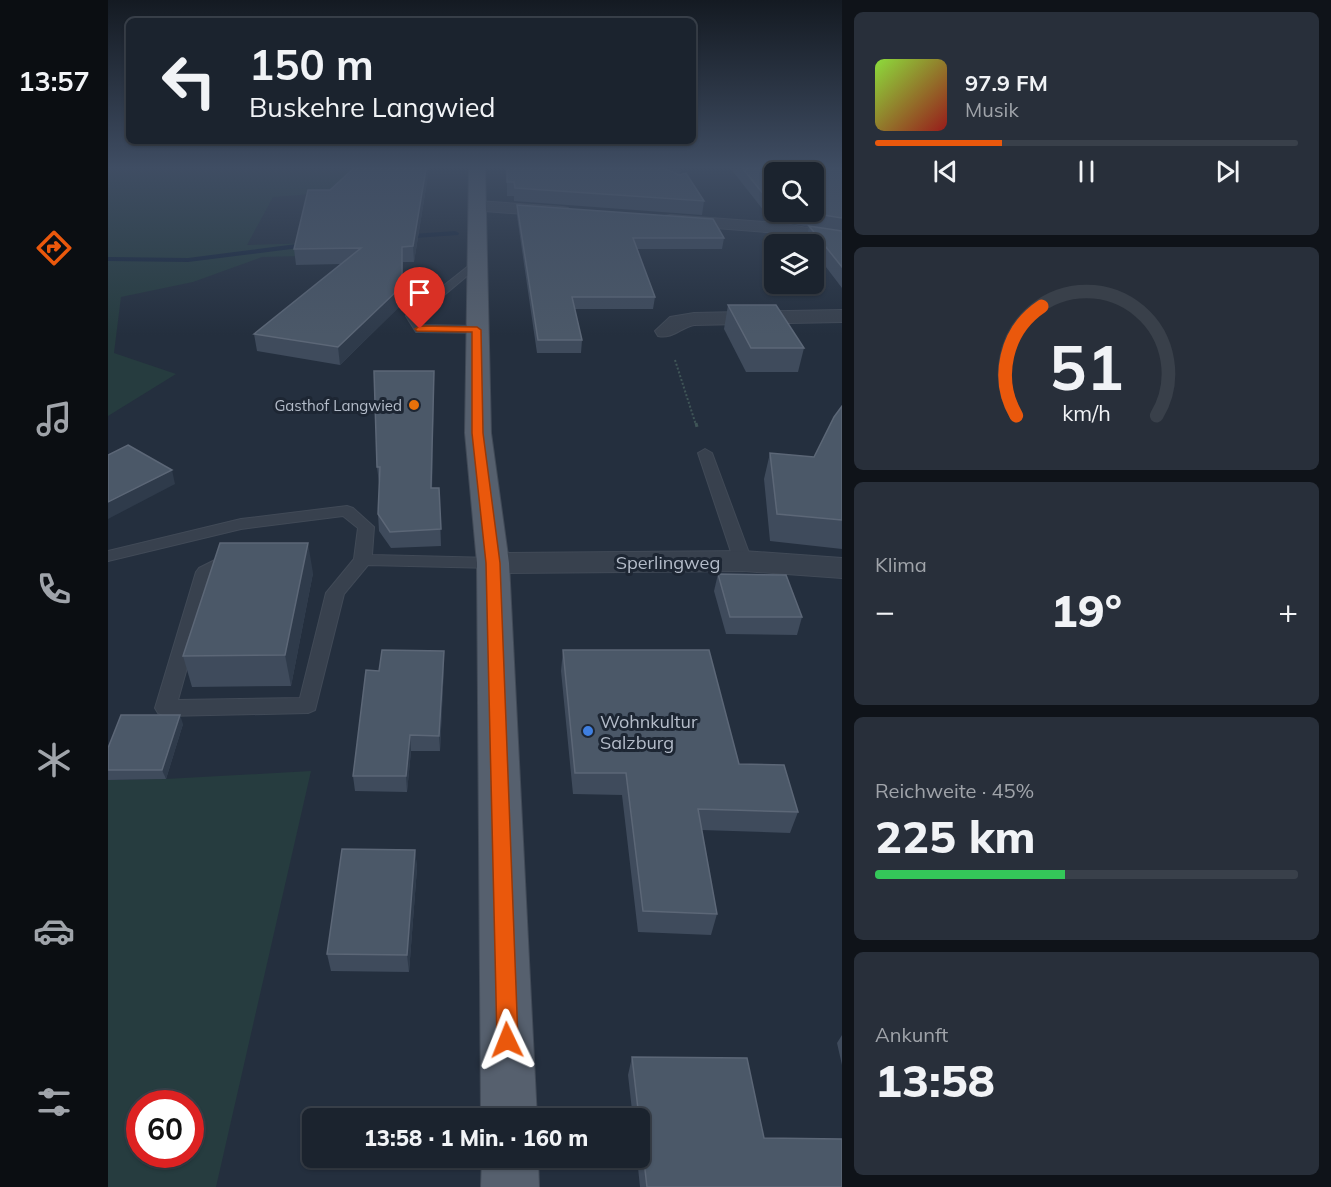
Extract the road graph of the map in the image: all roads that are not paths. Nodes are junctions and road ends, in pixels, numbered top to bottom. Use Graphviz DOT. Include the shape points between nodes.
graph roads {
  1 [pos="477,224"];
  2 [pos="732,224"];
  3 [pos="842,239"];
  4 [pos="476,263"];
  5 [pos="842,316"];
  6 [pos="477,330"];
  7 [pos="666,331"];
  8 [pos="705,453"];
  9 [pos="254,549"];
  10 [pos="108,556"];
  11 [pos="363,560"];
  12 [pos="743,561"];
  13 [pos="493,563"];
  14 [pos="842,568"];
  15 [pos="509,1108"];
  16 [pos="510,1168"];
  17 [pos="510,1187"];
  1 -- 4 [label="main road"];
  2 -- 3 [label="street"];
  4 -- 6 [label="main road"];
  4 -- 6 [label="lane" via="412,316 420,329"];
  5 -- 7 [label="street" via="694,319 678,322"];
  6 -- 13 [label="main road" via="478,433"];
  8 -- 12 [label="lane"];
  9 -- 11 [label="lane" via="243,550 205,572 165,708 308,705 335,593"];
  10 -- 11 [label="lane" via="241,524 347,512 366,527"];
  11 -- 13 [label="lane"];
  12 -- 13 [label="street, Sperlingweg"];
  12 -- 14 [label="street, Sperlingweg"];
  13 -- 15 [label="main road"];
  16 -- 17 [label="main road"];
}
